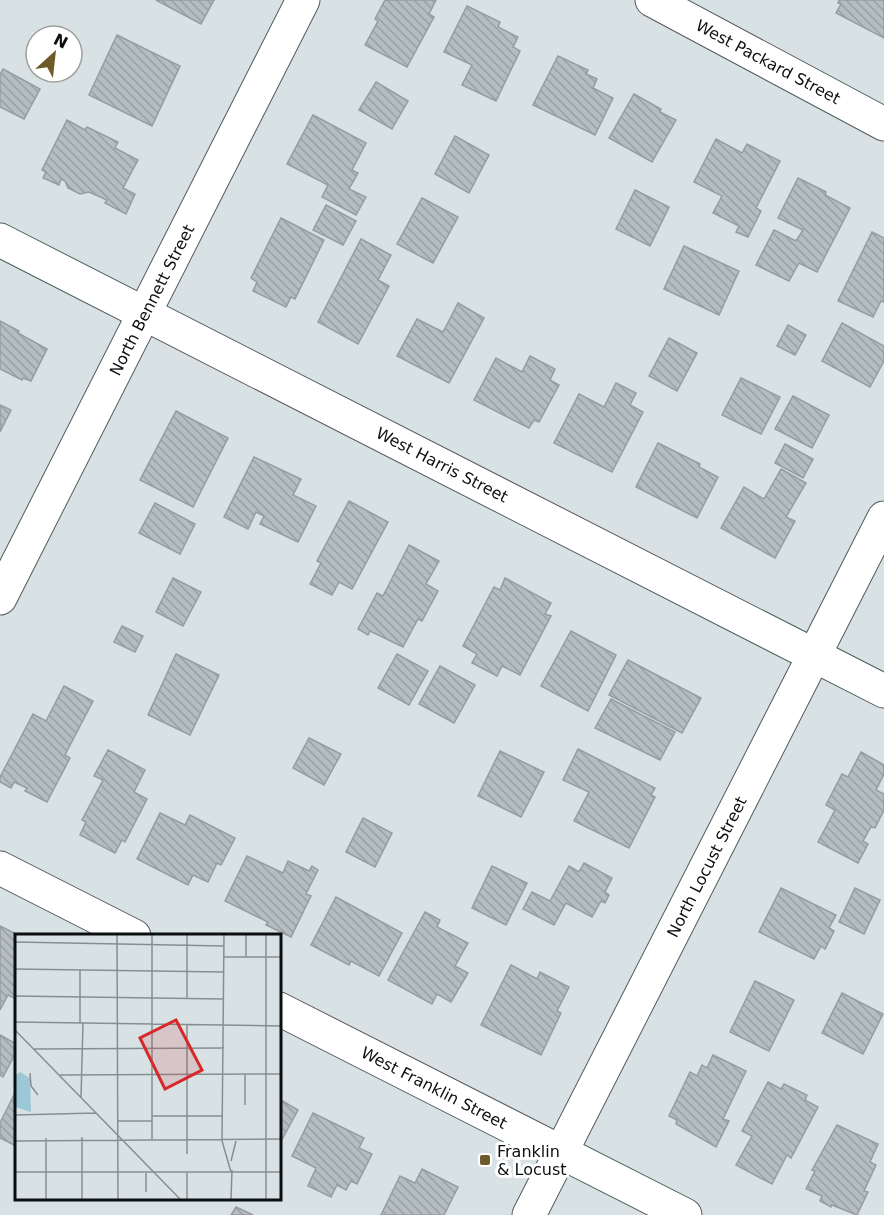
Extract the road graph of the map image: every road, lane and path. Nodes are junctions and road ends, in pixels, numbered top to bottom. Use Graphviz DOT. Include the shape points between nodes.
graph roads {
  1 [pos="303,0"];
  2 [pos="652,0"];
  3 [pos="884,124"];
  4 [pos="0,240"];
  5 [pos="146,314"];
  6 [pos="884,518"];
  7 [pos="0,598"];
  8 [pos="815,656"];
  9 [pos="884,691"];
  10 [pos="0,868"];
  11 [pos="130,934"];
  12 [pos="280,1011"];
  13 [pos="561,1152"];
  14 [pos="529,1215"];
  15 [pos="685,1215"];
  1 -- 5 [label="street, North Bennett Street"];
  2 -- 3 [label="street, West Packard Street"];
  4 -- 5 [label="street, West Harris Street"];
  5 -- 7 [label="street, North Bennett Street"];
  5 -- 8 [label="street, West Harris Street"];
  6 -- 8 [label="street, North Locust Street"];
  8 -- 9 [label="street, West Harris Street"];
  8 -- 13 [label="street, North Locust Street"];
  10 -- 11 [label="street"];
  12 -- 13 [label="street, West Franklin Street"];
  13 -- 14 [label="street, North Locust Street"];
  13 -- 15 [label="street, West Franklin Street"];
}
